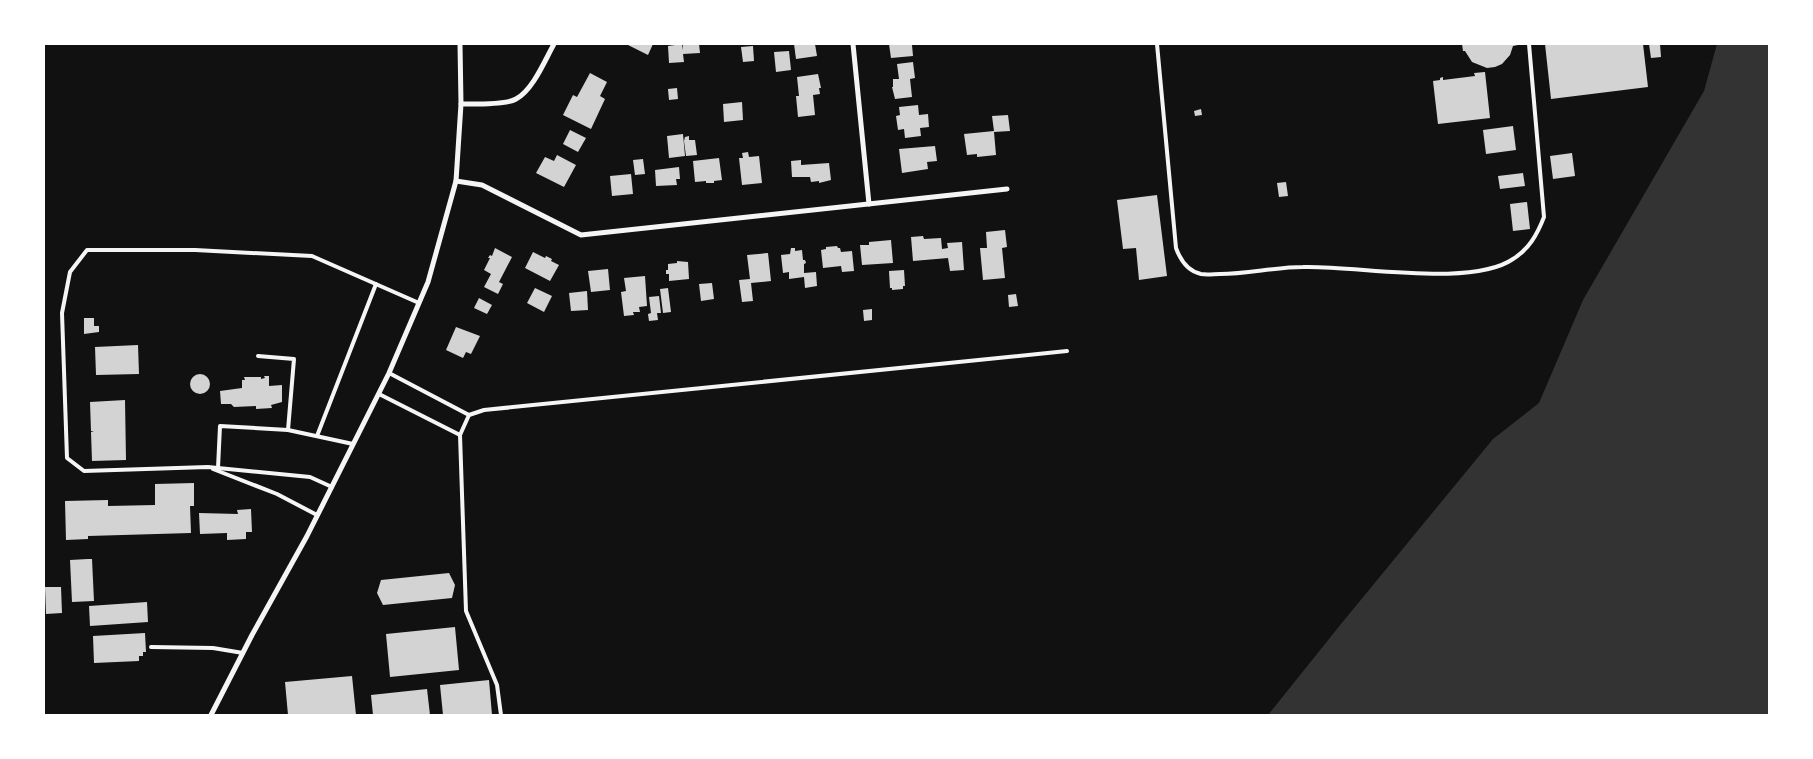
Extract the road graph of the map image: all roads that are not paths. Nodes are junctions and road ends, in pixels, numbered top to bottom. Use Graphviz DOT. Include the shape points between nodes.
graph roads {
  1 [pos="460,44"];
  2 [pos="554,44"];
  3 [pos="853,44"];
  4 [pos="1157,44"];
  5 [pos="1529,44"];
  6 [pos="461,104"];
  7 [pos="456,181"];
  8 [pos="1007,190"];
  9 [pos="870,204"];
  10 [pos="376,284"];
  11 [pos="419,303"];
  12 [pos="1067,351"];
  13 [pos="258,356"];
  14 [pos="389,373"];
  15 [pos="379,394"];
  16 [pos="469,415"];
  17 [pos="288,430"];
  18 [pos="460,435"];
  19 [pos="317,436"];
  20 [pos="353,444"];
  21 [pos="208,467"];
  22 [pos="218,468"];
  23 [pos="332,487"];
  24 [pos="317,515"];
  25 [pos="151,647"];
  26 [pos="243,653"];
  27 [pos="211,715"];
  28 [pos="501,715"];
  1 -- 6 [label="street"];
  2 -- 6 [label="street" via="530,87 516,100"];
  3 -- 9 [label="street"];
  4 -- 5 [label="lane" via="1176,248 1188,267 1200,274 1303,267 1453,274 1494,267 1512,260 1533,240 1544,217"];
  6 -- 7 [label="street"];
  7 -- 9 [label="street" via="482,185 581,234"];
  7 -- 11 [label="street" via="428,282"];
  8 -- 9 [label="street"];
  10 -- 11 [label="lane"];
  10 -- 19 [label="lane"];
  10 -- 21 [label="lane" via="312,256 195,250 87,250 70,272 62,313 67,458 84,471"];
  11 -- 14 [label="street"];
  12 -- 16 [label="lane" via="484,410"];
  13 -- 17 [label="lane" via="294,359"];
  14 -- 15 [label="street"];
  14 -- 16 [label="lane"];
  15 -- 18 [label="lane"];
  15 -- 20 [label="street"];
  16 -- 18 [label="lane"];
  17 -- 19 [label="lane"];
  17 -- 22 [label="lane" via="220,426"];
  18 -- 28 [label="lane" via="466,611 497,685"];
  19 -- 20 [label="lane"];
  20 -- 23 [label="street"];
  21 -- 22 [label="lane"];
  21 -- 24 [label="lane" via="277,494"];
  22 -- 23 [label="lane" via="310,478"];
  23 -- 24 [label="street"];
  24 -- 26 [label="street"];
  25 -- 26 [label="lane" via="214,648"];
  26 -- 27 [label="street"];
}
